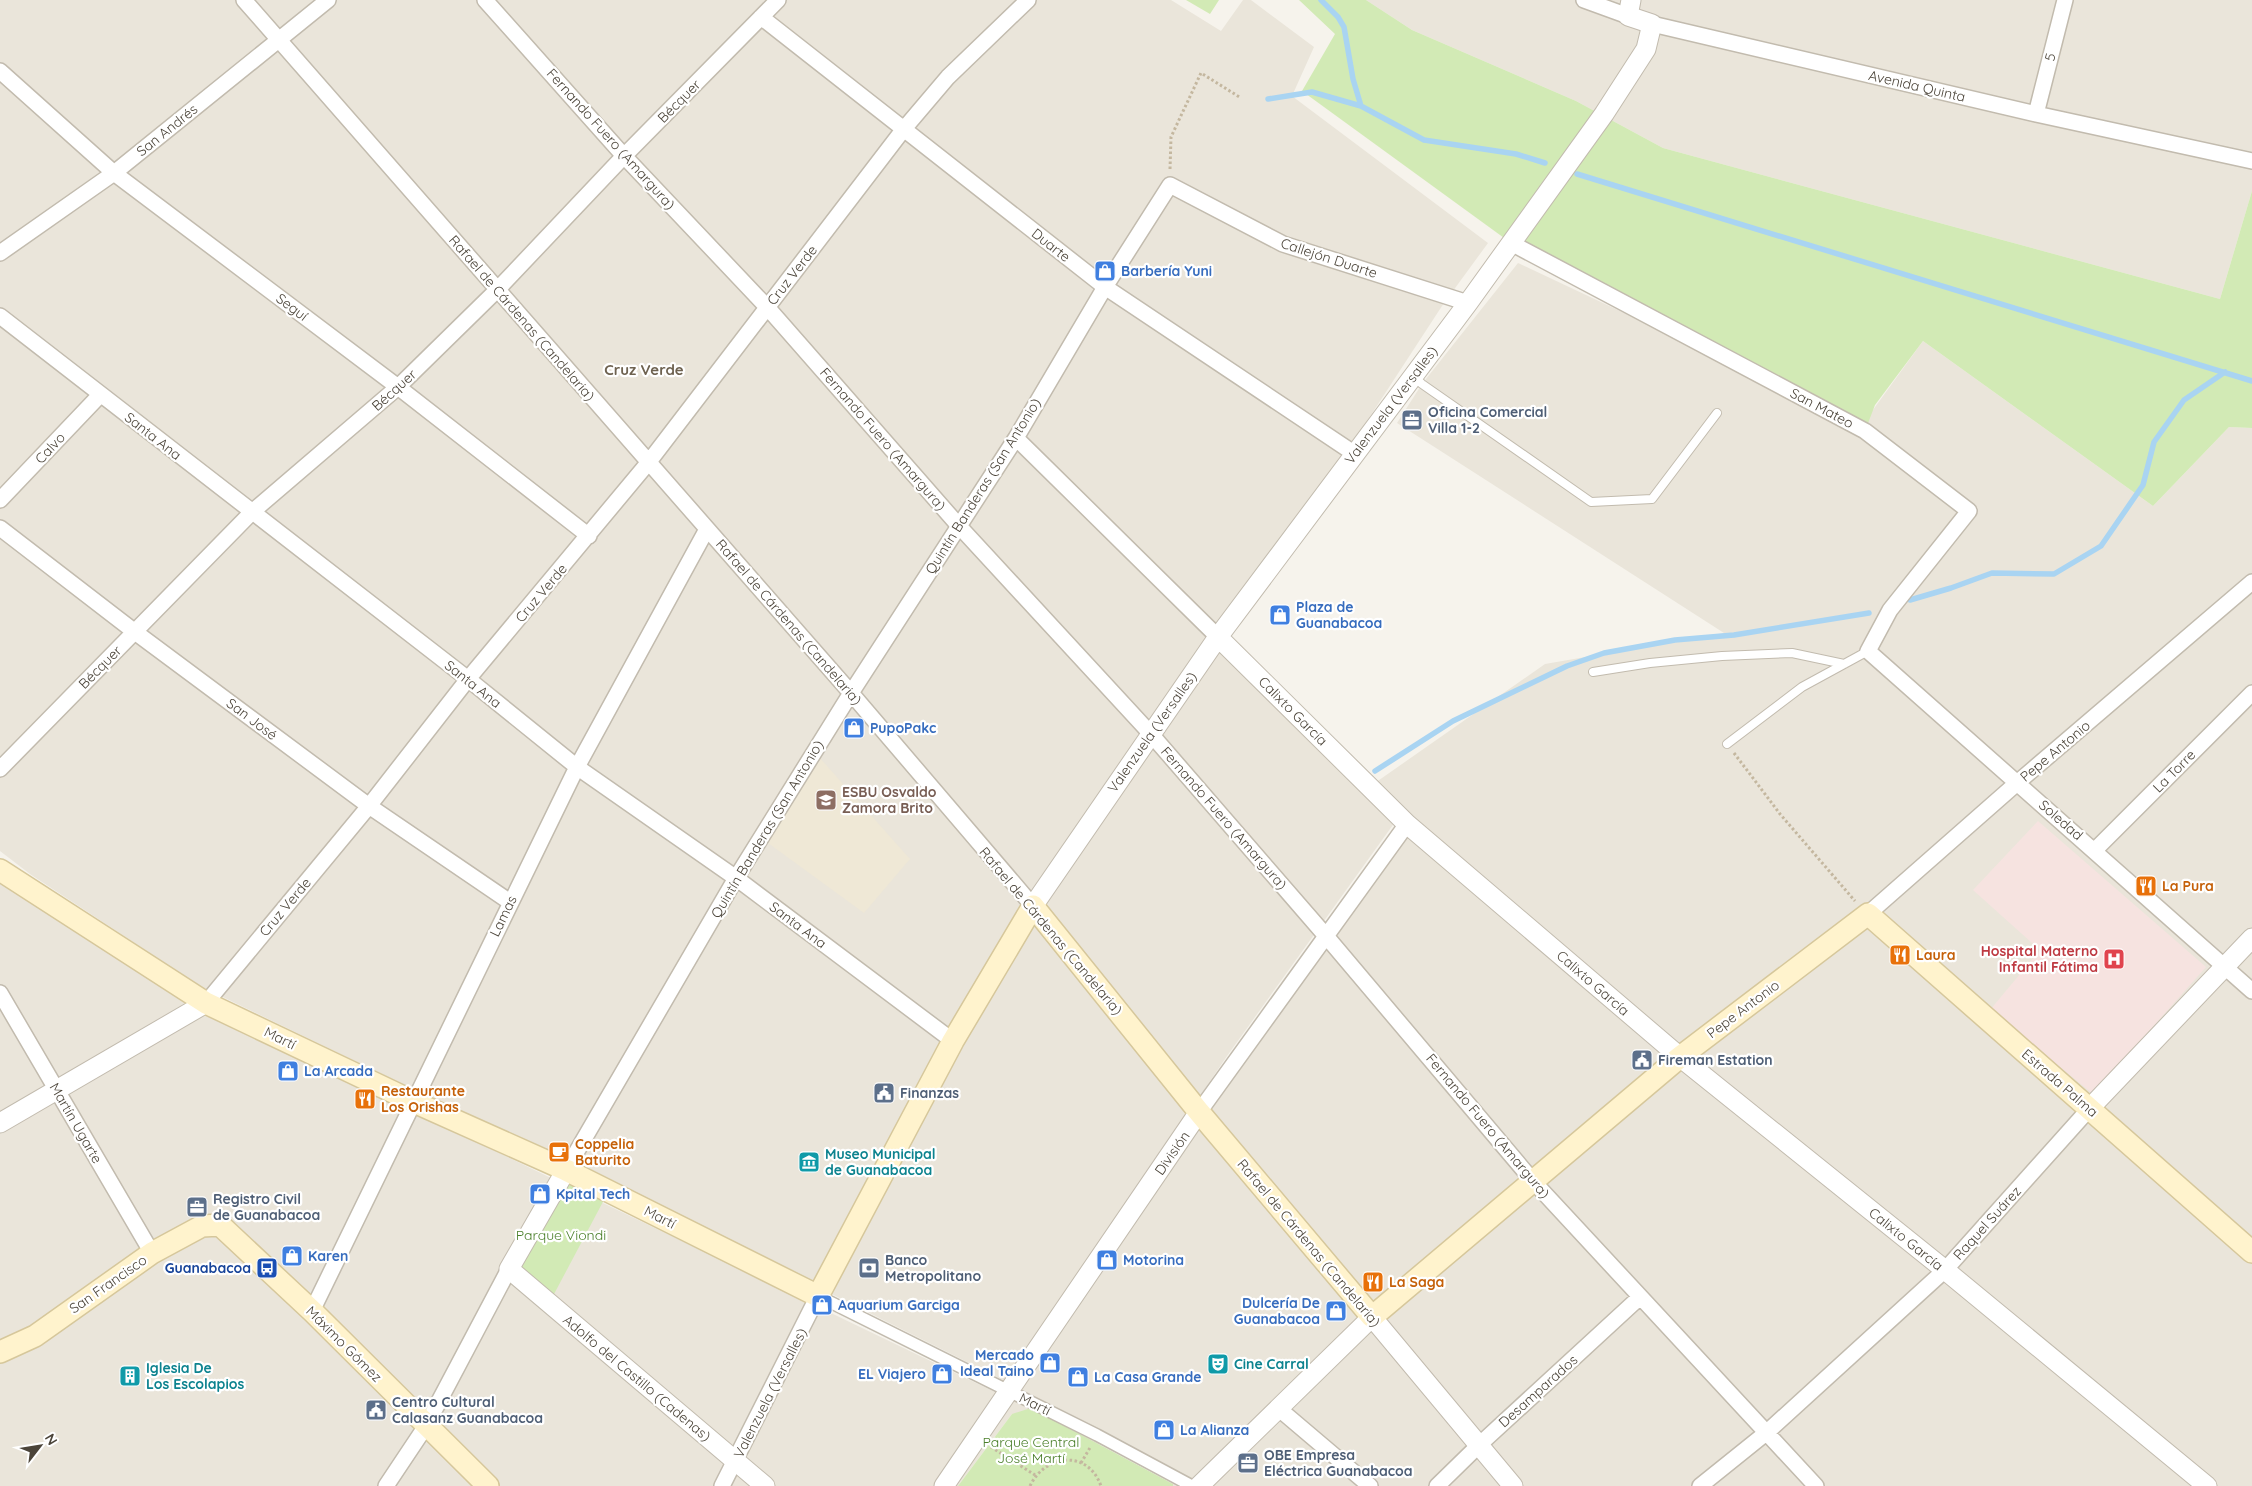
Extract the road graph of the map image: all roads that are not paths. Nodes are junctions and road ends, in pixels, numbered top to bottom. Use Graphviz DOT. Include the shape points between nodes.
graph roads {
  1 [pos="244,0"];
  2 [pos="328,0"];
  3 [pos="485,0"];
  4 [pos="778,0"];
  5 [pos="1028,0"];
  6 [pos="1584,0"];
  7 [pos="2065,0"];
  8 [pos="1629,8"];
  9 [pos="762,17"];
  10 [pos="1652,24"];
  11 [pos="278,39"];
  12 [pos="0,71"];
  13 [pos="2036,114"];
  14 [pos="903,130"];
  15 [pos="624,156"];
  16 [pos="2252,161"];
  17 [pos="114,173"];
  18 [pos="1170,185"];
  19 [pos="1511,243"];
  20 [pos="0,253"];
  21 [pos="1105,287"];
  22 [pos="497,290"];
  23 [pos="1468,302"];
  24 [pos="768,307"];
  25 [pos="0,316"];
  26 [pos="1413,376"];
  27 [pos="398,388"];
  28 [pos="100,395"];
  29 [pos="1717,413"];
  30 [pos="1016,438"];
  31 [pos="1355,454"];
  32 [pos="648,462"];
  33 [pos="0,500"];
  34 [pos="252,512"];
  35 [pos="959,526"];
  36 [pos="0,528"];
  37 [pos="707,529"];
  38 [pos="589,536"];
  39 [pos="2252,582"];
  40 [pos="135,632"];
  41 [pos="1218,637"];
  42 [pos="1868,651"];
  43 [pos="1844,664"];
  44 [pos="1593,672"];
  45 [pos="468,679"];
  46 [pos="850,693"];
  47 [pos="2252,693"];
  48 [pos="1150,733"];
  49 [pos="1728,744"];
  50 [pos="577,767"];
  51 [pos="0,768"];
  52 [pos="2017,782"];
  53 [pos="369,806"];
  54 [pos="1407,824"];
  55 [pos="2095,850"];
  56 [pos="0,870"];
  57 [pos="736,878"];
  58 [pos="510,902"];
  59 [pos="1033,906"];
  60 [pos="1868,914"];
  61 [pos="1326,936"];
  62 [pos="2252,938"];
  63 [pos="2225,966"];
  64 [pos="2252,991"];
  65 [pos="0,993"];
  66 [pos="206,1003"];
  67 [pos="954,1041"];
  68 [pos="1680,1057"];
  69 [pos="57,1090"];
  70 [pos="414,1102"];
  71 [pos="2090,1108"];
  72 [pos="1200,1112"];
  73 [pos="0,1123"];
  74 [pos="566,1170"];
  75 [pos="1533,1181"];
  76 [pos="220,1225"];
  77 [pos="2252,1252"];
  78 [pos="152,1253"];
  79 [pos="509,1269"];
  80 [pos="1945,1270"];
  81 [pos="818,1296"];
  82 [pos="1640,1297"];
  83 [pos="312,1311"];
  84 [pos="1372,1317"];
  85 [pos="0,1352"];
  86 [pos="1008,1391"];
  87 [pos="1278,1408"];
  88 [pos="426,1426"];
  89 [pos="1766,1433"];
  90 [pos="1478,1446"];
  91 [pos="735,1462"];
  92 [pos="386,1486"];
  93 [pos="488,1486"];
  94 [pos="722,1486"];
  95 [pos="764,1486"];
  96 [pos="944,1486"];
  97 [pos="1192,1486"];
  98 [pos="1198,1486"];
  99 [pos="1370,1486"];
  100 [pos="1437,1486"];
  101 [pos="1512,1486"];
  102 [pos="1700,1486"];
  103 [pos="1816,1486"];
  104 [pos="2206,1486"];
  1 -- 11 [label="street, Rafael de Cárdenas (Candelaria)"];
  2 -- 11 [label="street, San Andrés"];
  3 -- 15 [label="street, Fernando Fuero (Amargura)"];
  4 -- 9 [label="street, Bécquer"];
  5 -- 14 [label="street, Cruz Verde" via="948,77"];
  6 -- 8 [label="street, Avenida Quinta"];
  7 -- 13 [label="street, 5"];
  8 -- 10 [label="street, Avenida Quinta"];
  9 -- 14 [label="street, Duarte"];
  9 -- 15 [label="street, Bécquer"];
  10 -- 13 [label="street, Avenida Quinta"];
  10 -- 19 [label="street, Valenzuela (Versalles)" via="1646,49"];
  11 -- 17 [label="street, San Andrés"];
  11 -- 22 [label="street, Rafael de Cárdenas (Candelaria)"];
  12 -- 17 [label="street, Seguí"];
  13 -- 16 [label="street, Avenida Quinta"];
  14 -- 21 [label="street, Duarte"];
  14 -- 24 [label="street, Cruz Verde"];
  15 -- 22 [label="street, Bécquer"];
  15 -- 24 [label="street, Fernando Fuero (Amargura)"];
  17 -- 20 [label="street, San Andrés"];
  17 -- 27 [label="street, Seguí"];
  18 -- 21 [label="street, Quintín Banderas (San Antonio)"];
  18 -- 23 [label="street, Callejón Duarte" via="1283,244"];
  19 -- 23 [label="street, Valenzuela (Versalles)"];
  19 -- 42 [label="street, San Mateo" via="1865,431 1969,511 1890,610"];
  21 -- 30 [label="street, Quintín Banderas (San Antonio)"];
  21 -- 31 [label="street, Duarte"];
  22 -- 27 [label="street, Bécquer"];
  22 -- 32 [label="street, Rafael de Cárdenas (Candelaria)"];
  23 -- 26 [label="street, Valenzuela (Versalles)"];
  24 -- 32 [label="street, Cruz Verde"];
  24 -- 35 [label="street, Fernando Fuero (Amargura)"];
  25 -- 28 [label="street, Santa Ana"];
  26 -- 29 [label="lane" via="1591,502 1652,498"];
  26 -- 31 [label="street, Valenzuela (Versalles)"];
  27 -- 34 [label="street, Bécquer"];
  27 -- 38 [label="street, Seguí"];
  28 -- 33 [label="street, Calvo"];
  28 -- 34 [label="street, Santa Ana"];
  30 -- 35 [label="street, Quintín Banderas (San Antonio)"];
  30 -- 41 [label="street, Calixto García"];
  31 -- 41 [label="street, Valenzuela (Versalles)"];
  32 -- 37 [label="street, Rafael de Cárdenas (Candelaria)"];
  32 -- 38 [label="street, Cruz Verde"];
  34 -- 40 [label="street, Bécquer"];
  34 -- 45 [label="street, Santa Ana"];
  35 -- 46 [label="street, Quintín Banderas (San Antonio)"];
  35 -- 48 [label="street, Fernando Fuero (Amargura)"];
  36 -- 40 [label="street, San José"];
  37 -- 46 [label="street, Rafael de Cárdenas (Candelaria)"];
  37 -- 50 [label="street, Lamas"];
  38 -- 45 [label="street, Cruz Verde"];
  39 -- 52 [label="street, Pepe Antonio"];
  40 -- 51 [label="street, Bécquer"];
  40 -- 53 [label="street, San José"];
  41 -- 48 [label="street, Valenzuela (Versalles)"];
  41 -- 54 [label="street, Calixto García"];
  42 -- 43 [label="lane"];
  42 -- 52 [label="street, Soledad"];
  43 -- 44 [label="lane" via="1792,653 1722,656"];
  43 -- 49 [label="lane" via="1802,687"];
  45 -- 50 [label="street, Santa Ana"];
  45 -- 53 [label="street, Cruz Verde"];
  46 -- 57 [label="street, Quintín Banderas (San Antonio)"];
  46 -- 59 [label="street, Rafael de Cárdenas (Candelaria)"];
  47 -- 55 [label="street, La Torre"];
  48 -- 59 [label="street, Valenzuela (Versalles)"];
  48 -- 61 [label="street, Fernando Fuero (Amargura)"];
  50 -- 57 [label="street, Santa Ana"];
  50 -- 58 [label="street, Lamas"];
  52 -- 55 [label="street, Soledad"];
  52 -- 60 [label="street, Pepe Antonio"];
  53 -- 58 [label="street, San José"];
  53 -- 66 [label="street, Cruz Verde"];
  54 -- 61 [label="street, División"];
  54 -- 68 [label="street, Calixto García"];
  55 -- 63 [label="street, Soledad"];
  56 -- 66 [label="main road, Martí"];
  57 -- 67 [label="street, Santa Ana"];
  57 -- 74 [label="street, Quintín Banderas (San Antonio)"];
  58 -- 70 [label="street, Lamas"];
  59 -- 67 [label="main road, Valenzuela (Versalles)"];
  59 -- 72 [label="main road, Rafael de Cárdenas (Candelaria)"];
  60 -- 68 [label="main road, Pepe Antonio"];
  60 -- 71 [label="main road, Estrada Palma"];
  61 -- 72 [label="street, División"];
  61 -- 75 [label="street, Fernando Fuero (Amargura)"];
  62 -- 63 [label="street, Raquel Suárez"];
  63 -- 64 [label="street, Soledad"];
  63 -- 71 [label="street, Raquel Suárez"];
  65 -- 69 [label="street, Martín Ugarte"];
  66 -- 69 [label="street, Cruz Verde"];
  66 -- 70 [label="main road, Martí"];
  67 -- 81 [label="main road, Valenzuela (Versalles)"];
  68 -- 75 [label="main road, Pepe Antonio"];
  68 -- 80 [label="street, Calixto García"];
  69 -- 73 [label="street, Cruz Verde"];
  69 -- 78 [label="street, Martín Ugarte"];
  70 -- 74 [label="main road, Martí"];
  70 -- 83 [label="street, Lamas"];
  71 -- 77 [label="main road, Estrada Palma"];
  71 -- 80 [label="street, Raquel Suárez"];
  72 -- 84 [label="main road, Rafael de Cárdenas (Candelaria)"];
  72 -- 86 [label="street, División"];
  74 -- 79 [label="street, Quintín Banderas (San Antonio)"];
  74 -- 81 [label="main road, Martí"];
  75 -- 82 [label="street, Fernando Fuero (Amargura)"];
  75 -- 84 [label="main road, Pepe Antonio"];
  76 -- 78 [label="main road, San Francisco" via="202,1226"];
  76 -- 83 [label="main road, Máximo Gómez"];
  78 -- 85 [label="main road, San Francisco" via="35,1336"];
  79 -- 88 [label="street, Quintín Banderas (San Antonio)"];
  79 -- 91 [label="street, Adolfo del Castillo (Cadenas)"];
  80 -- 89 [label="street, Raquel Suárez"];
  80 -- 104 [label="street, Calixto García"];
  81 -- 86 [label="street, Martí"];
  81 -- 91 [label="street, Valenzuela (Versalles)"];
  82 -- 89 [label="street, Fernando Fuero (Amargura)"];
  82 -- 90 [label="street, Desamparados"];
  83 -- 88 [label="main road, Máximo Gómez"];
  84 -- 87 [label="street, Pepe Antonio"];
  84 -- 90 [label="street, Rafael de Cárdenas (Candelaria)"];
  86 -- 96 [label="street, División"];
  86 -- 97 [label="street, Martí"];
  87 -- 98 [label="street, Pepe Antonio"];
  87 -- 99 [label="street"];
  88 -- 92 [label="street, Quintín Banderas (San Antonio)"];
  88 -- 93 [label="main road, Máximo Gómez"];
  89 -- 102 [label="street, Raquel Suárez"];
  89 -- 103 [label="street, Fernando Fuero (Amargura)"];
  90 -- 100 [label="street, Desamparados"];
  90 -- 101 [label="street, Rafael de Cárdenas (Candelaria)"];
  91 -- 94 [label="street, Valenzuela (Versalles)"];
  91 -- 95 [label="street, Adolfo del Castillo (Cadenas)"];
}
